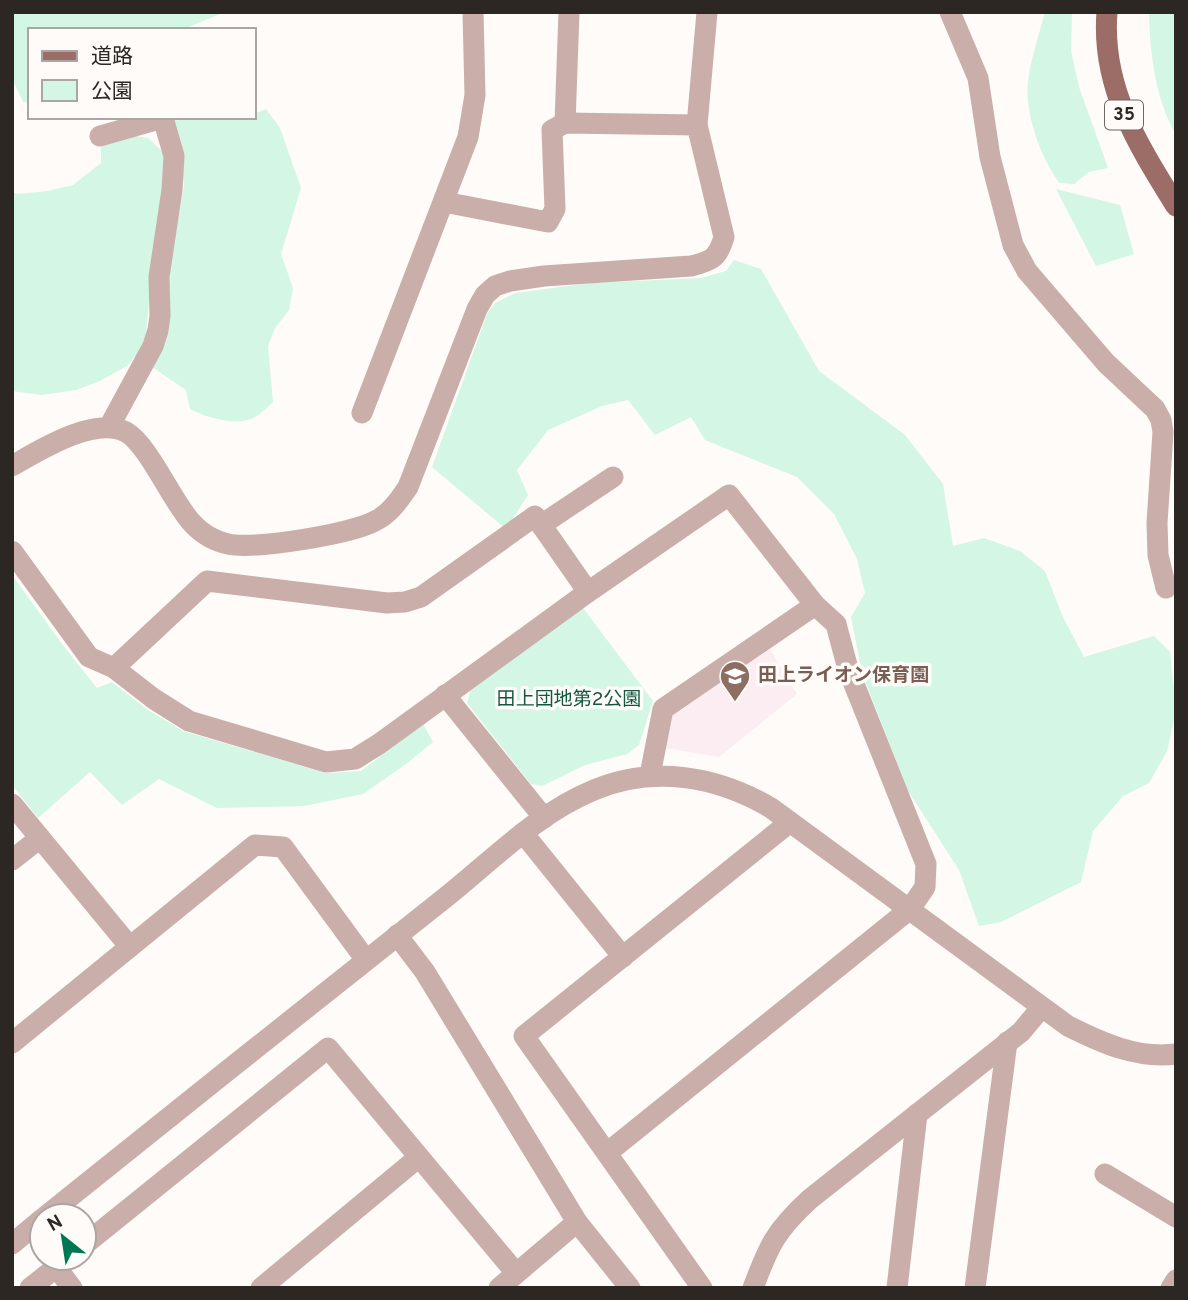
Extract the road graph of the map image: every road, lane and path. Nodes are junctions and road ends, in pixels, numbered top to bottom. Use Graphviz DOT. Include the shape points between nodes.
graph roads {
  1 [pos="473,12"];
  2 [pos="569,12"];
  3 [pos="707,12"];
  4 [pos="950,12"];
  5 [pos="1107,12"];
  6 [pos="160,119"];
  7 [pos="163,119"];
  8 [pos="565,123"];
  9 [pos="697,125"];
  10 [pos="100,136"];
  11 [pos="443,202"];
  12 [pos="1176,206"];
  13 [pos="362,413"];
  14 [pos="109,427"];
  15 [pos="12,466"];
  16 [pos="613,477"];
  17 [pos="541,525"];
  18 [pos="12,551"];
  19 [pos="1166,588"];
  20 [pos="588,592"];
  21 [pos="815,605"];
  22 [pos="114,668"];
  23 [pos="445,695"];
  24 [pos="650,775"];
  25 [pos="12,804"];
  26 [pos="544,818"];
  27 [pos="790,822"];
  28 [pos="523,833"];
  29 [pos="40,838"];
  30 [pos="12,860"];
  31 [pos="909,909"];
  32 [pos="397,935"];
  33 [pos="130,947"];
  34 [pos="622,957"];
  35 [pos="366,960"];
  36 [pos="1041,1008"];
  37 [pos="12,1042"];
  38 [pos="1007,1042"];
  39 [pos="1176,1054"];
  40 [pos="917,1114"];
  41 [pos="607,1153"];
  42 [pos="419,1157"];
  43 [pos="1105,1174"];
  44 [pos="64,1202"];
  45 [pos="1176,1217"];
  46 [pos="577,1222"];
  47 [pos="28,1231"];
  48 [pos="98,1234"];
  49 [pos="12,1244"];
  50 [pos="50,1272"];
  51 [pos="516,1273"];
  52 [pos="1176,1280"];
  53 [pos="30,1288"];
  54 [pos="261,1288"];
  55 [pos="499,1288"];
  56 [pos="630,1288"];
  57 [pos="702,1288"];
  58 [pos="753,1288"];
  59 [pos="897,1288"];
  60 [pos="975,1288"];
  61 [pos="1171,1288"];
  1 -- 11 [label="street" via="475,95 468,137"];
  2 -- 8 [label="street"];
  3 -- 9 [label="street"];
  4 -- 19 [label="street" via="978,78 990,157 1013,245 1027,271 1106,363 1156,409 1161,420 1157,523"];
  5 -- 12 [label="main road, 35" via="1110,65 1119,106"];
  6 -- 10 [label="street"];
  7 -- 14 [label="street" via="174,156 159,277 158,330"];
  8 -- 9 [label="street"];
  8 -- 11 [label="street" via="552,130 555,209 548,222"];
  9 -- 14 [label="street" via="724,237 720,249 709,261 691,266 544,276 495,286 477,309 408,487 377,521 353,530 251,547 211,539 191,522 139,445 127,433"];
  11 -- 13 [label="street"];
  14 -- 15 [label="street" via="52,443"];
  16 -- 17 [label="street"];
  17 -- 20 [label="street"];
  17 -- 22 [label="street" via="535,516 421,597 405,602 207,581"];
  18 -- 22 [label="street" via="89,657"];
  20 -- 21 [label="street" via="729,495"];
  20 -- 23 [label="street"];
  21 -- 24 [label="street" via="663,709"];
  21 -- 31 [label="street" via="836,624 848,669 926,864 925,887"];
  22 -- 23 [label="street" via="189,721 326,762 355,759"];
  23 -- 26 [label="street"];
  24 -- 26 [label="street" via="595,789"];
  24 -- 27 [label="street" via="715,782 755,798"];
  25 -- 29 [label="street"];
  26 -- 28 [label="street"];
  27 -- 31 [label="street"];
  27 -- 34 [label="street"];
  28 -- 32 [label="street"];
  28 -- 34 [label="street"];
  29 -- 30 [label="street"];
  29 -- 33 [label="street"];
  31 -- 36 [label="street"];
  31 -- 41 [label="street"];
  32 -- 35 [label="street"];
  32 -- 46 [label="street" via="425,972"];
  33 -- 35 [label="street" via="255,845 283,847"];
  33 -- 37 [label="street"];
  34 -- 41 [label="street" via="524,1036"];
  35 -- 44 [label="street"];
  36 -- 38 [label="street"];
  36 -- 39 [label="street" via="1103,1044 1137,1053"];
  38 -- 40 [label="street"];
  38 -- 60 [label="street"];
  40 -- 58 [label="street" via="786,1221"];
  40 -- 59 [label="street"];
  41 -- 57 [label="street"];
  42 -- 48 [label="street" via="328,1048"];
  42 -- 51 [label="street"];
  42 -- 54 [label="street"];
  43 -- 45 [label="street"];
  46 -- 51 [label="street"];
  46 -- 56 [label="street"];
  47 -- 49 [label="street"];
  50 -- 53 [label="street"];
  51 -- 55 [label="street"];
  52 -- 61 [label="street"];
}
